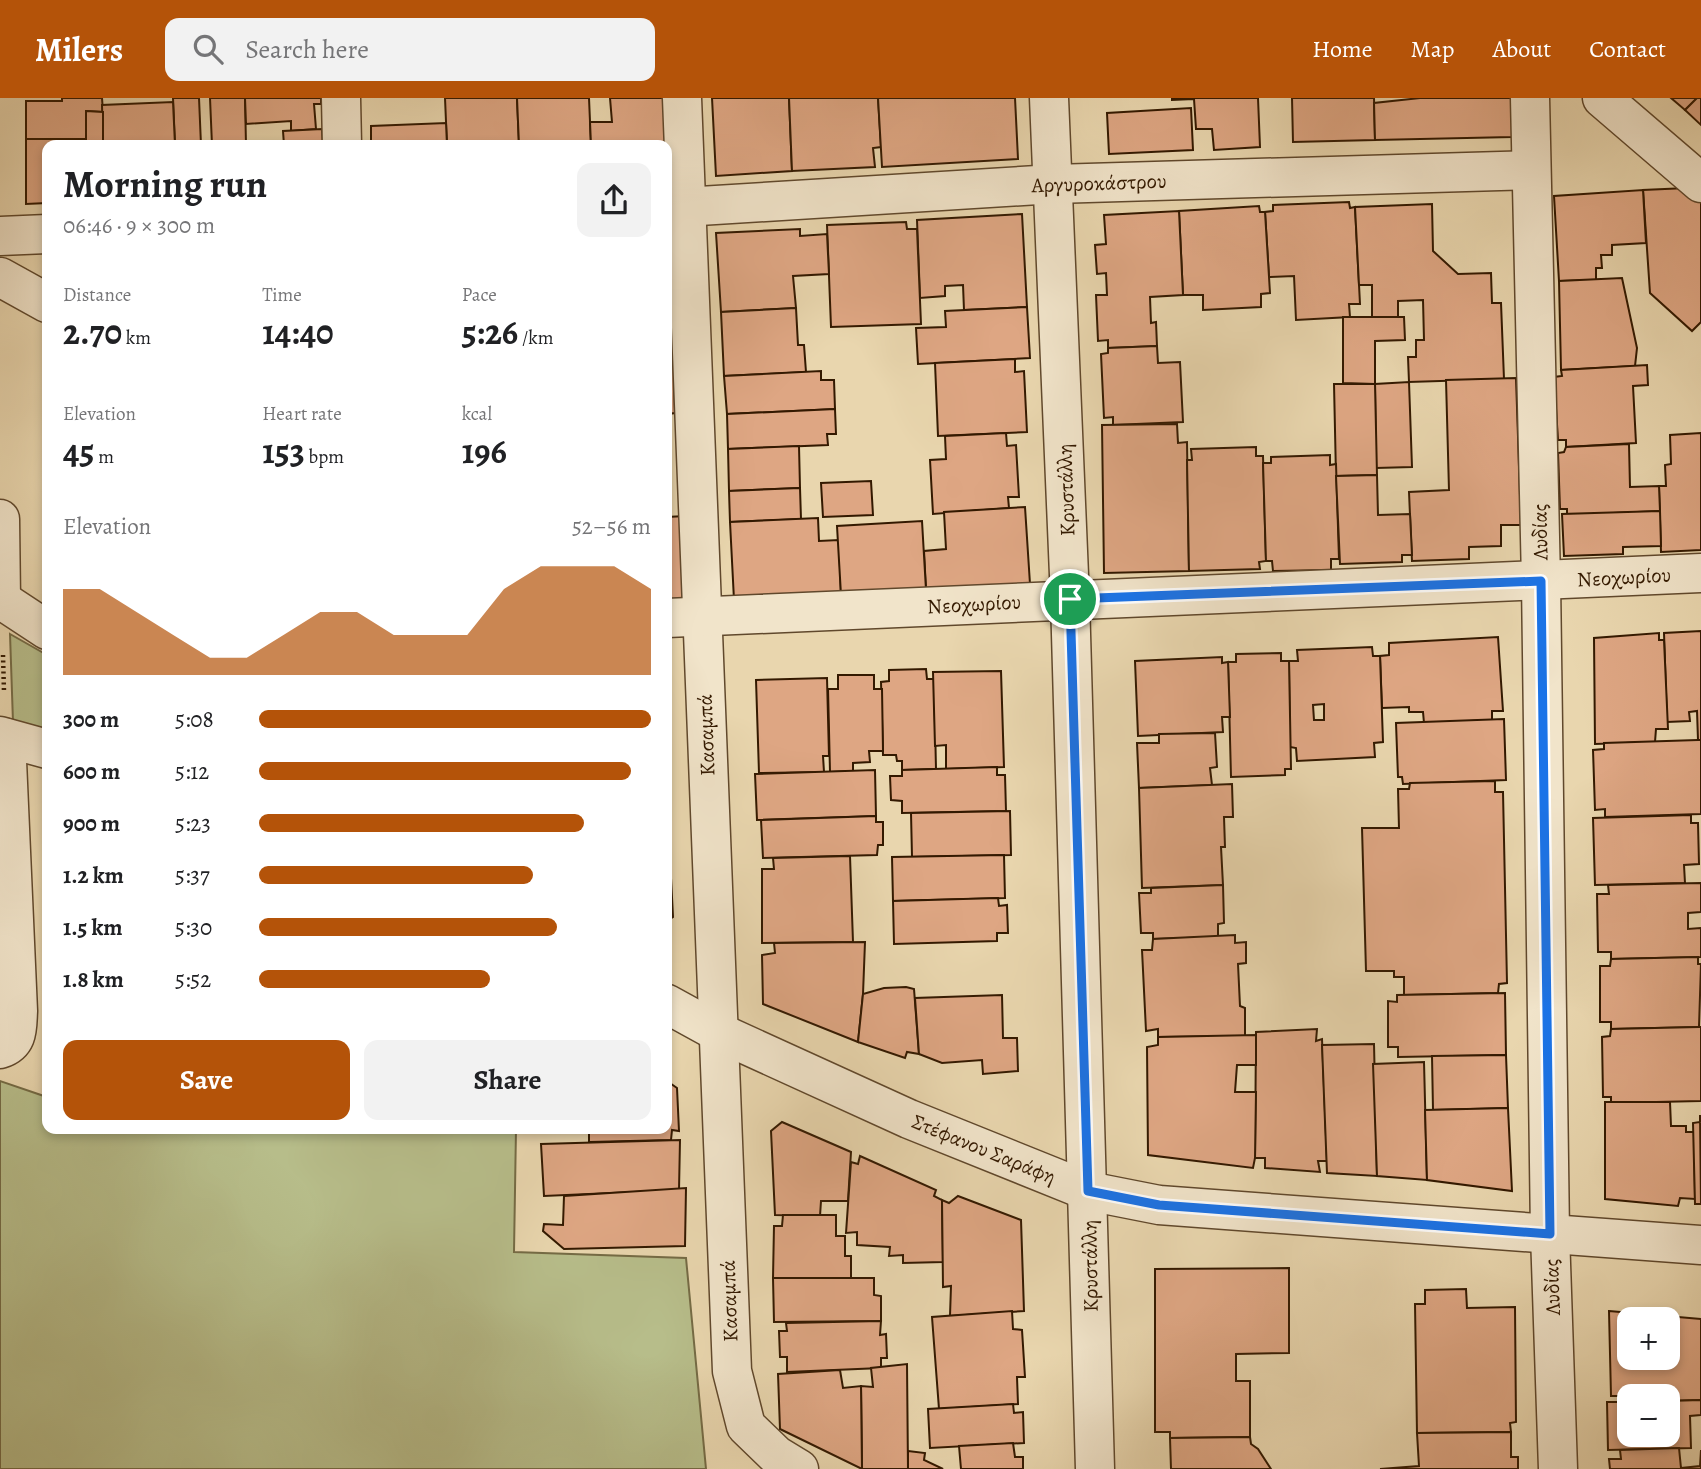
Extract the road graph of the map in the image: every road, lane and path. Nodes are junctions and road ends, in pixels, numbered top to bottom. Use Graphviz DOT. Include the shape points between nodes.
graph roads {
  1 [pos="341,98"];
  2 [pos="682,98"];
  3 [pos="1049,98"];
  4 [pos="1530,98"];
  5 [pos="1602,98"];
  6 [pos="342,140"];
  7 [pos="1531,170"];
  8 [pos="1701,183"];
  9 [pos="1054,184"];
  10 [pos="677,207"];
  11 [pos="42,234"];
  12 [pos="0,236"];
  13 [pos="0,277"];
  14 [pos="42,300"];
  15 [pos="0,519"];
  16 [pos="1701,573"];
  17 [pos="1541,581"];
  18 [pos="1070,599"];
  19 [pos="0,600"];
  20 [pos="684,617"];
  21 [pos="42,627"];
  22 [pos="3,737"];
  23 [pos="42,748"];
  24 [pos="672,1007"];
  25 [pos="718,1032"];
  26 [pos="0,1049"];
  27 [pos="1088,1191"];
  28 [pos="1550,1234"];
  29 [pos="1701,1245"];
  30 [pos="799,1469"];
  31 [pos="1095,1469"];
  32 [pos="1558,1469"];
  1 -- 6 [label="street"];
  2 -- 10 [label="street, Κασαμπά"];
  3 -- 9 [label="street, Κρυστάλλη"];
  4 -- 7 [label="street, Λυδίας"];
  5 -- 8 [label="street"];
  7 -- 9 [label="street, Αργυροκάστρου"];
  7 -- 17 [label="street, Λυδίας"];
  9 -- 10 [label="street, Αργυροκάστρου"];
  9 -- 18 [label="street, Κρυστάλλη"];
  10 -- 20 [label="street, Κασαμπά"];
  11 -- 12 [label="street"];
  13 -- 14 [label="street"];
  15 -- 19 [label="street"];
  16 -- 17 [label="street, Νεοχωρίου"];
  17 -- 18 [label="street, Νεοχωρίου"];
  17 -- 28 [label="street, Λυδίας"];
  18 -- 20 [label="street, Νεοχωρίου"];
  18 -- 27 [label="street, Κρυστάλλη"];
  19 -- 21 [label="street"];
  19 -- 22 [label="path"];
  20 -- 25 [label="street, Κασαμπά"];
  22 -- 23 [label="street"];
  22 -- 26 [label="street" via="18,1011 17,1036"];
  24 -- 25 [label="street, Στέφανου Σαράφη"];
  25 -- 27 [label="street, Στέφανου Σαράφη" via="909,1119"];
  25 -- 30 [label="street, Κασαμπά" via="732,1371 746,1426 776,1455"];
  27 -- 28 [label="street, Στέφανου Σαράφη" via="1159,1205"];
  27 -- 31 [label="street, Κρυστάλλη"];
  28 -- 29 [label="street, Στέφανου Σαράφη"];
  28 -- 32 [label="street, Λυδίας"];
}
